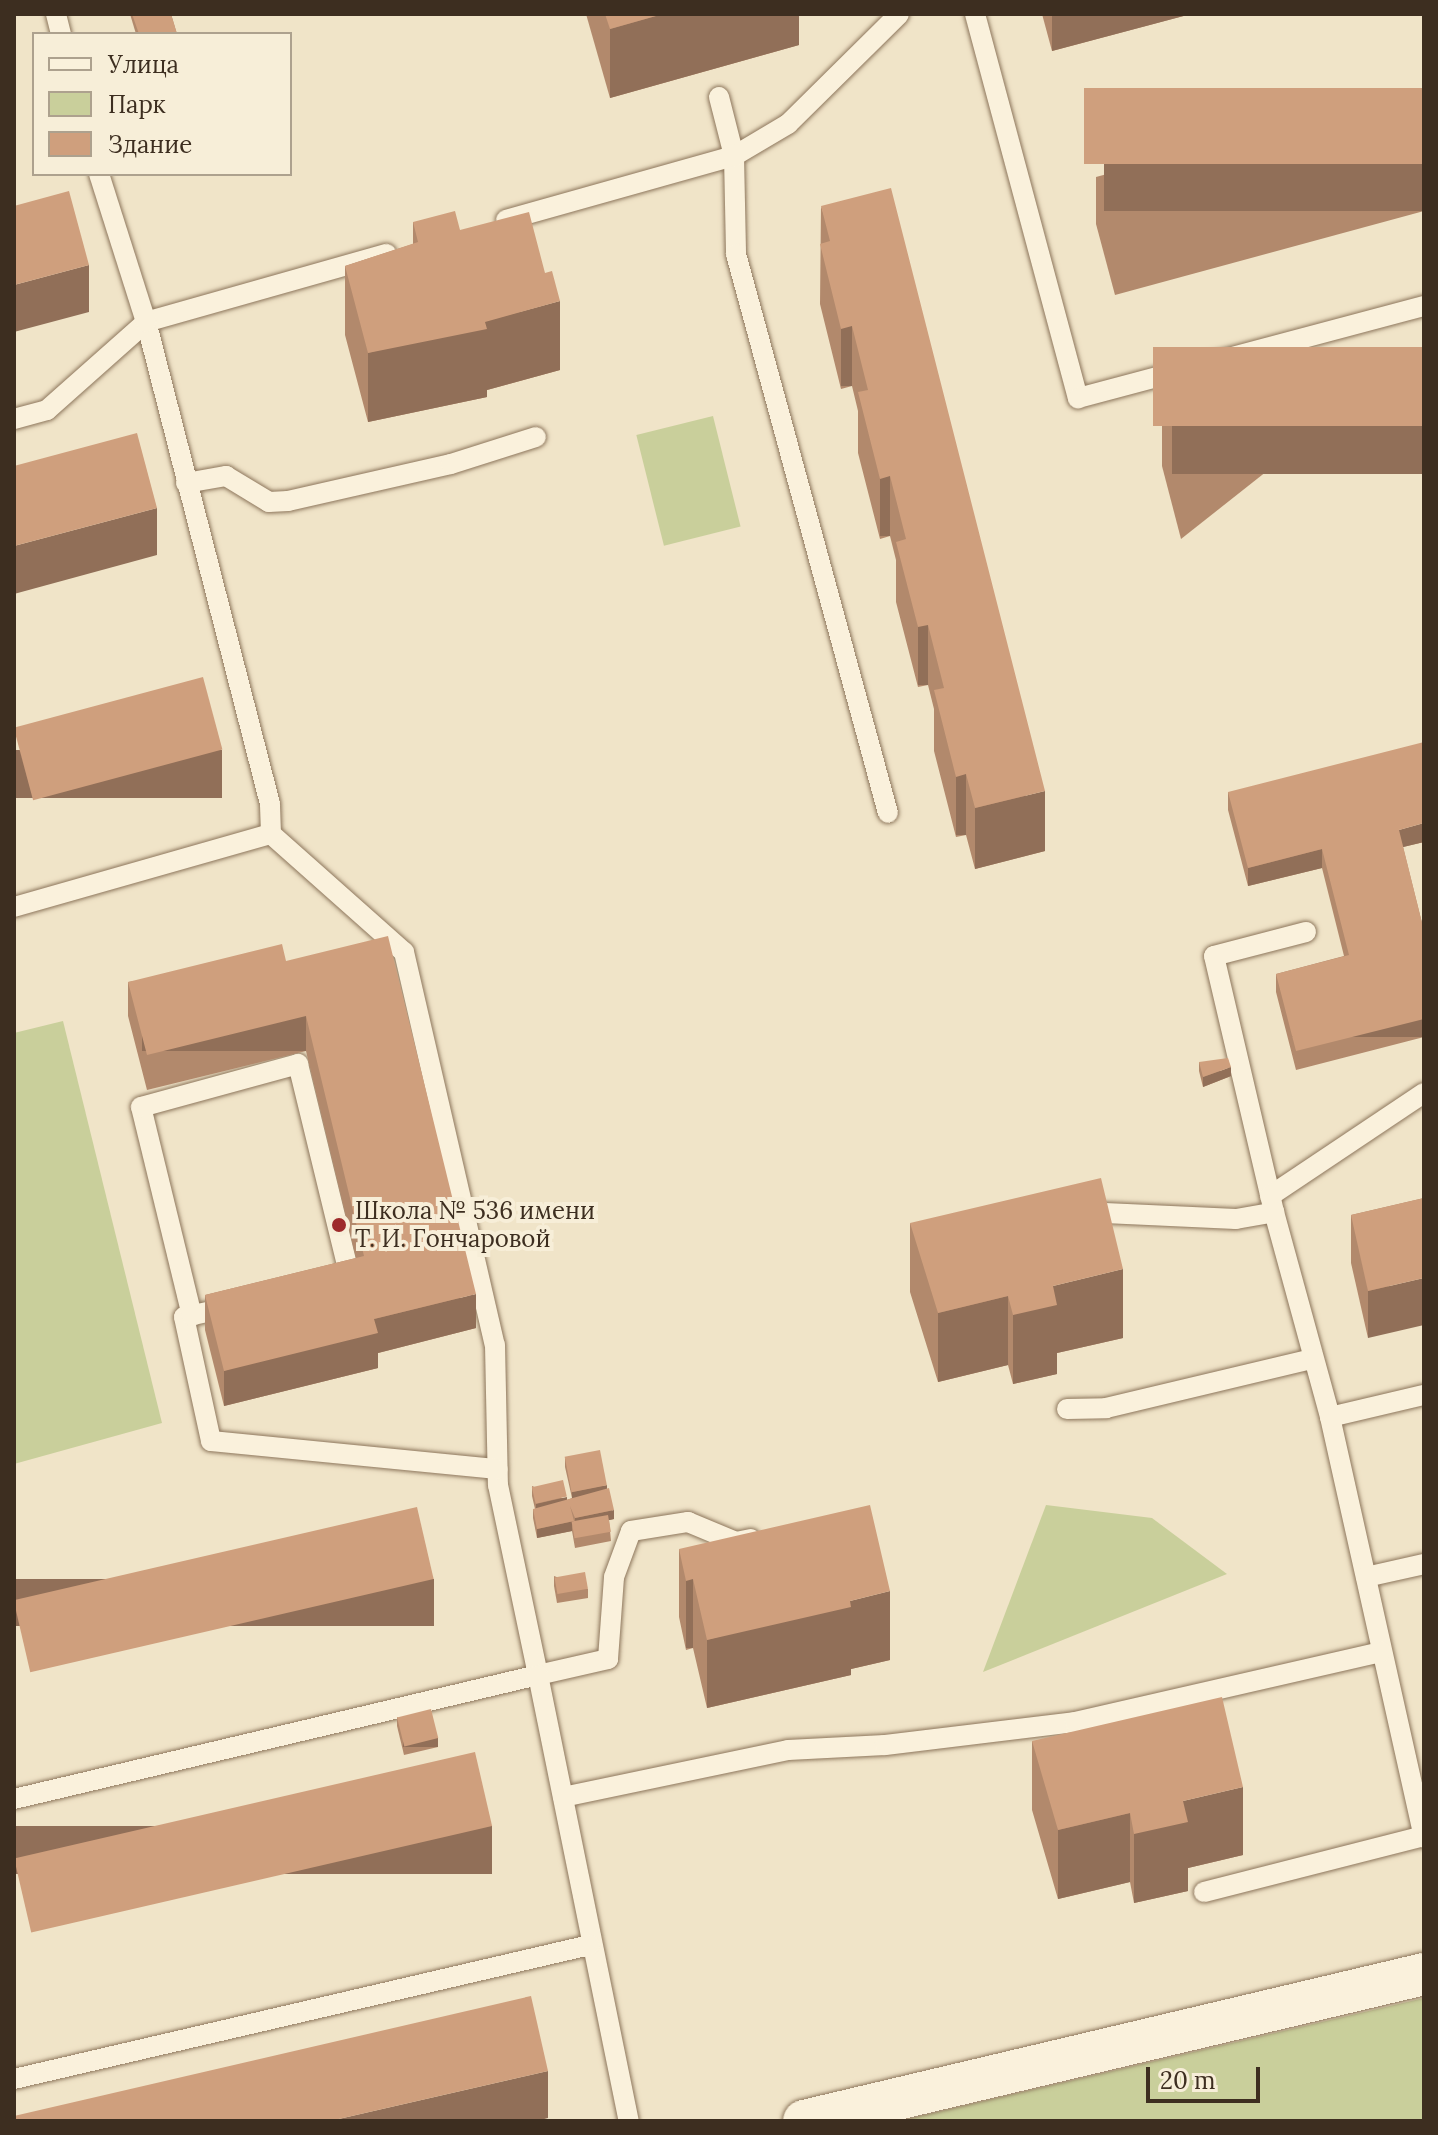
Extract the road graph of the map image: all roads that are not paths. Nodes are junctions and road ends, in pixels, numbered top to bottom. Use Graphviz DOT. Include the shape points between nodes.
graph roads {
  1 [pos="899,14"];
  2 [pos="975,14"];
  3 [pos="719,97"];
  4 [pos="734,156"];
  5 [pos="100,176"];
  6 [pos="478,228"];
  7 [pos="402,249"];
  8 [pos="1424,306"];
  9 [pos="146,322"];
  10 [pos="14,419"];
  11 [pos="536,437"];
  12 [pos="186,483"];
  13 [pos="888,813"];
  14 [pos="271,834"];
  15 [pos="14,907"];
  16 [pos="1306,932"];
  17 [pos="1424,1093"];
  18 [pos="1272,1204"];
  19 [pos="1068,1211"];
  20 [pos="321,1285"];
  21 [pos="249,1302"];
  22 [pos="192,1316"];
  23 [pos="1312,1359"];
  24 [pos="1424,1395"];
  25 [pos="1067,1409"];
  26 [pos="1330,1417"];
  27 [pos="498,1469"];
  28 [pos="767,1536"];
  29 [pos="1424,1564"];
  30 [pos="1366,1577"];
  31 [pos="1381,1652"];
  32 [pos="538,1675"];
  33 [pos="563,1797"];
  34 [pos="14,1799"];
  35 [pos="1424,1837"];
  36 [pos="1204,1892"];
  37 [pos="590,1945"];
  38 [pos="1424,1974"];
  39 [pos="14,2079"];
  40 [pos="629,2121"];
  41 [pos="804,2121"];
  1 -- 4 [label="lane" via="788,124"];
  2 -- 8 [label="lane" via="1078,398"];
  3 -- 4 [label="lane"];
  4 -- 6 [label="lane"];
  4 -- 13 [label="lane" via="736,254"];
  5 -- 9 [label="lane"];
  7 -- 9 [label="lane"];
  9 -- 10 [label="lane" via="47,410"];
  9 -- 12 [label="lane"];
  11 -- 12 [label="lane" via="451,464 288,501 269,502 226,476"];
  12 -- 14 [label="lane" via="270,804"];
  14 -- 15 [label="lane"];
  14 -- 27 [label="lane" via="404,952 495,1345"];
  16 -- 18 [label="lane" via="1214,956"];
  17 -- 18 [label="lane"];
  18 -- 19 [label="lane" via="1236,1219"];
  18 -- 23 [label="lane"];
  20 -- 22 [label="lane" via="350,1278 298,1064 141,1107"];
  21 -- 22 [label="lane"];
  22 -- 27 [label="lane" via="184,1317 211,1441"];
  23 -- 25 [label="lane" via="1106,1408"];
  23 -- 26 [label="lane"];
  24 -- 26 [label="lane"];
  26 -- 30 [label="lane"];
  27 -- 32 [label="lane"];
  28 -- 32 [label="lane" via="736,1542 688,1522 631,1531 614,1577 608,1659"];
  29 -- 30 [label="lane"];
  30 -- 31 [label="lane"];
  31 -- 33 [label="lane" via="1075,1722 885,1745 788,1750"];
  31 -- 35 [label="lane"];
  32 -- 33 [label="lane"];
  32 -- 34 [label="lane"];
  33 -- 37 [label="lane"];
  35 -- 36 [label="lane"];
  37 -- 39 [label="lane"];
  37 -- 40 [label="lane"];
  38 -- 41 [label="street"];
}
